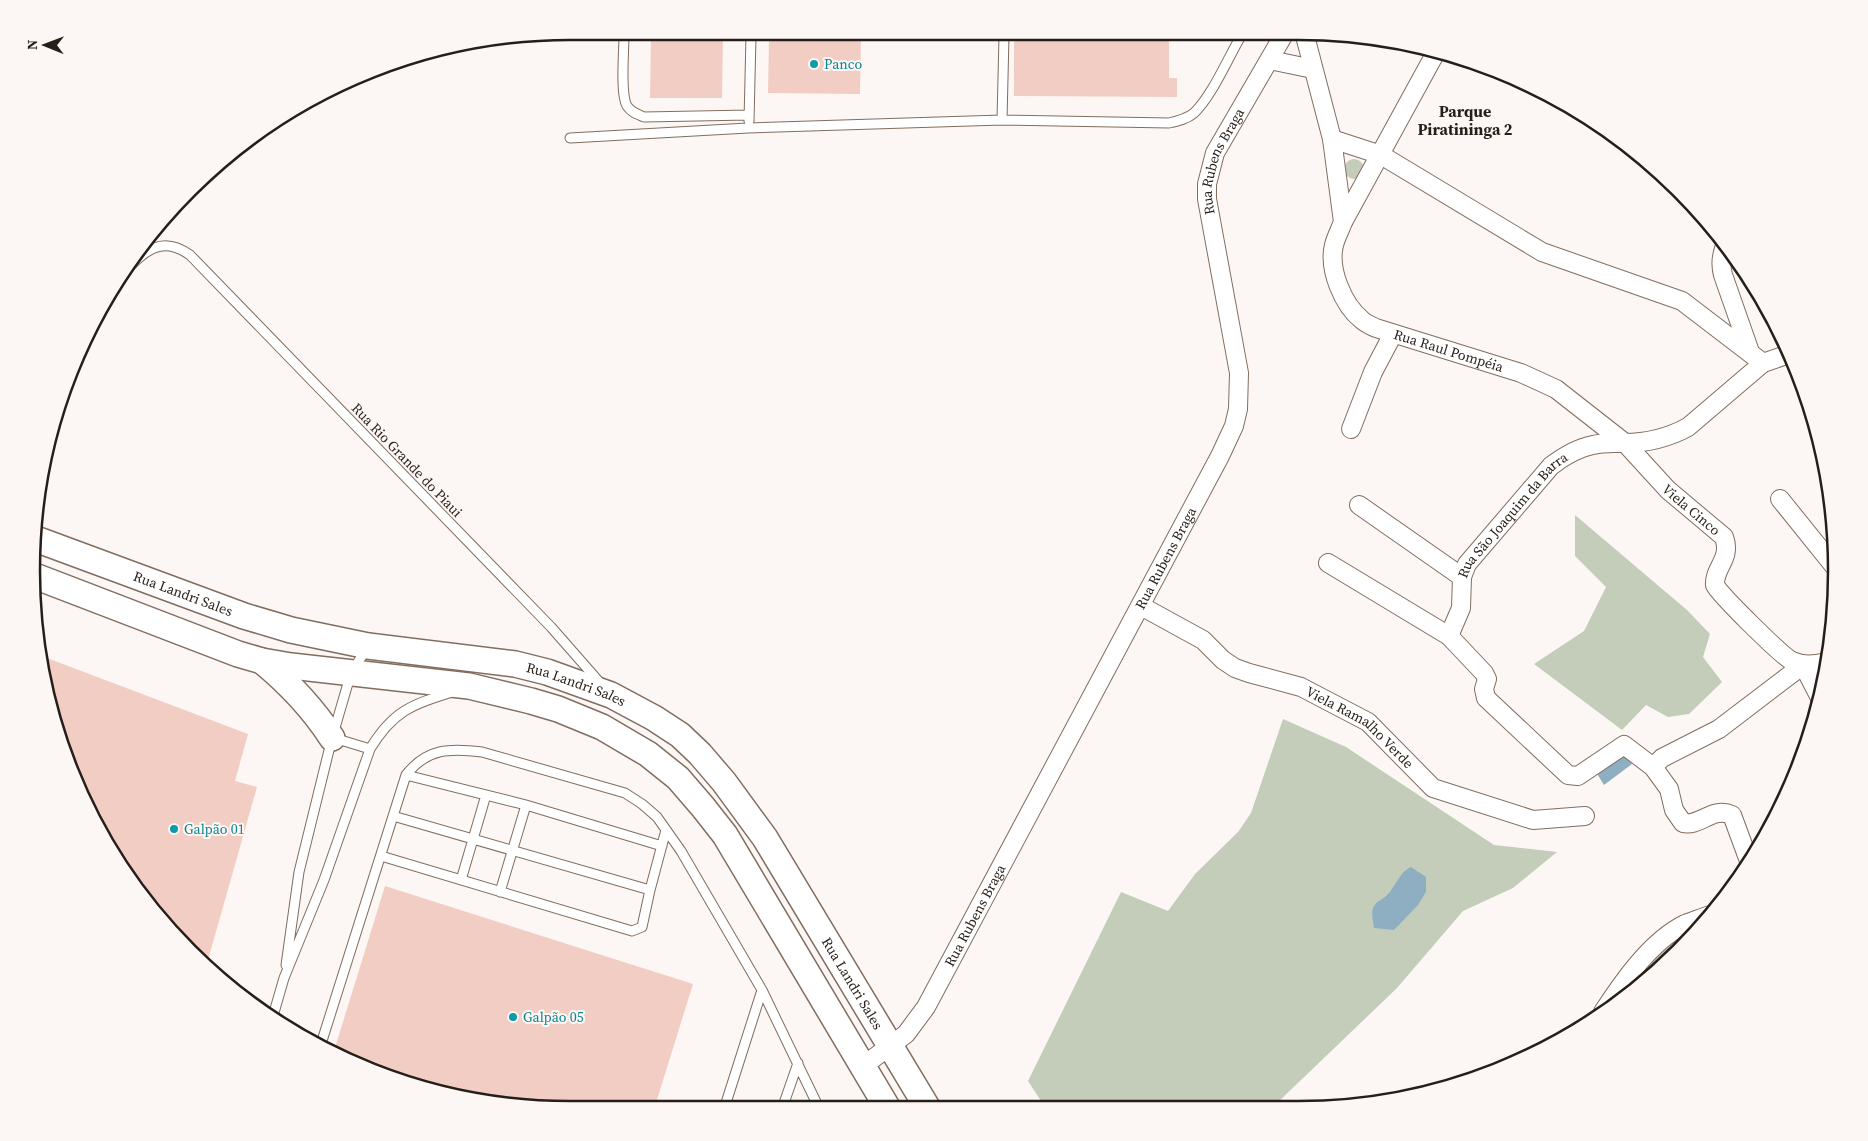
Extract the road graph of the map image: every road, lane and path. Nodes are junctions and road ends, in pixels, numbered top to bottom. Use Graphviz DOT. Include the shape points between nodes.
graph roads {
  1 [pos="624,40"];
  2 [pos="751,40"];
  3 [pos="1004,40"];
  4 [pos="1239,40"];
  5 [pos="1281,40"];
  6 [pos="1306,40"];
  7 [pos="1433,58"];
  8 [pos="1270,60"];
  9 [pos="1313,69"];
  10 [pos="749,115"];
  11 [pos="1002,120"];
  12 [pos="748,128"];
  13 [pos="570,138"];
  14 [pos="1332,139"];
  15 [pos="1381,154"];
  16 [pos="1343,222"];
  17 [pos="147,251"];
  18 [pos="1722,253"];
  19 [pos="1393,334"];
  20 [pos="1782,355"];
  21 [pos="1757,358"];
  22 [pos="1351,430"];
  23 [pos="1625,443"];
  24 [pos="1780,499"];
  25 [pos="1359,505"];
  26 [pos="41,541"];
  27 [pos="1828,558"];
  28 [pos="1328,563"];
  29 [pos="1462,577"];
  30 [pos="40,578"];
  31 [pos="1141,606"];
  32 [pos="1449,636"];
  33 [pos="368,646"];
  34 [pos="262,661"];
  35 [pos="1820,663"];
  36 [pos="1803,665"];
  37 [pos="351,673"];
  38 [pos="474,673"];
  39 [pos="1815,688"];
  40 [pos="611,696"];
  41 [pos="332,738"];
  42 [pos="370,750"];
  43 [pos="1653,767"];
  44 [pos="406,774"];
  45 [pos="486,795"];
  46 [pos="526,806"];
  47 [pos="393,816"];
  48 [pos="1585,816"];
  49 [pos="666,830"];
  50 [pos="474,839"];
  51 [pos="662,846"];
  52 [pos="512,850"];
  53 [pos="1745,855"];
  54 [pos="381,856"];
  55 [pos="461,880"];
  56 [pos="650,890"];
  57 [pos="500,892"];
  58 [pos="1695,921"];
  59 [pos="284,978"];
  60 [pos="762,990"];
  61 [pos="1614,995"];
  62 [pos="274,1011"];
  63 [pos="323,1039"];
  64 [pos="892,1046"];
  65 [pos="798,1063"];
  66 [pos="864,1066"];
  67 [pos="727,1101"];
  68 [pos="785,1101"];
  69 [pos="816,1101"];
  70 [pos="884,1101"];
  71 [pos="924,1101"];
  1 -- 10 [label="lane" via="624,95 627,106 634,113 644,116"];
  2 -- 10 [label="lane"];
  3 -- 11 [label="lane"];
  4 -- 11 [label="lane" via="1205,100 1194,114 1183,120 1169,123"];
  5 -- 8 [label="street, Rua Rubens Braga"];
  6 -- 9 [label="street"];
  7 -- 15 [label="street, Rua Raul Pompéia"];
  8 -- 9 [label="street"];
  8 -- 31 [label="street, Rua Rubens Braga" via="1215,152 1207,184 1207,199 1239,373 1234,426"];
  9 -- 14 [label="street"];
  10 -- 12 [label="lane"];
  11 -- 12 [label="lane"];
  12 -- 13 [label="lane"];
  14 -- 15 [label="street"];
  14 -- 16 [label="street"];
  15 -- 16 [label="street, Rua Raul Pompéia"];
  15 -- 21 [label="street" via="1542,252 1682,301"];
  16 -- 19 [label="street, Rua Raul Pompéia" via="1334,246 1333,262 1341,291 1362,320"];
  17 -- 40 [label="lane, Rua Rio Grande do Piaui" via="170,245 190,255 551,627"];
  18 -- 21 [label="street" via="1723,275"];
  19 -- 22 [label="street" via="1373,372"];
  19 -- 23 [label="street, Rua Raul Pompéia" via="1521,373 1556,389"];
  20 -- 21 [label="street"];
  21 -- 23 [label="street" via="1688,427 1660,439"];
  23 -- 29 [label="street, Rua São Joaquim da Barra" via="1592,445 1551,466 1474,554"];
  23 -- 36 [label="street, Viela Cinco" via="1668,490 1724,537 1726,554 1715,585 1784,657"];
  24 -- 27 [label="street"];
  25 -- 29 [label="street"];
  26 -- 33 [label="street, Rua Landri Sales" via="244,616 291,630"];
  28 -- 32 [label="street"];
  29 -- 32 [label="street, Rua São Joaquim da Barra" via="1461,608"];
  30 -- 34 [label="street, Rua Landri Sales"];
  31 -- 48 [label="street, Viela Ramalho Verde" via="1204,640 1222,660 1235,668 1301,687 1368,722 1433,788 1533,820"];
  31 -- 64 [label="street, Rua Rubens Braga" via="926,1007 906,1034"];
  32 -- 43 [label="street" via="1484,673 1487,679 1486,698 1568,775 1578,776 1624,745"];
  33 -- 37 [label="lane"];
  33 -- 38 [label="street, Rua Landri Sales"];
  34 -- 37 [label="street, Rua Landri Sales"];
  34 -- 41 [label="street" via="303,698"];
  35 -- 36 [label="street"];
  36 -- 39 [label="street"];
  36 -- 43 [label="street" via="1718,728 1662,758"];
  37 -- 38 [label="street, Rua Landri Sales"];
  37 -- 41 [label="lane"];
  38 -- 40 [label="street, Rua Landri Sales" via="515,664 547,672"];
  38 -- 42 [label="lane" via="395,717"];
  38 -- 66 [label="street, Rua Landri Sales" via="602,727 648,754 678,778 724,835"];
  40 -- 64 [label="street, Rua Landri Sales" via="680,735 724,782 765,838"];
  41 -- 42 [label="lane"];
  41 -- 59 [label="lane" via="299,872"];
  42 -- 59 [label="lane" via="324,880"];
  43 -- 53 [label="street" via="1668,789 1674,810 1683,823 1689,824 1710,814 1724,812 1732,815"];
  44 -- 45 [label="lane"];
  44 -- 47 [label="lane"];
  44 -- 49 [label="lane" via="431,754 464,750 482,752 625,793 642,804"];
  45 -- 46 [label="lane"];
  45 -- 50 [label="lane"];
  46 -- 51 [label="lane"];
  46 -- 52 [label="lane"];
  47 -- 50 [label="lane"];
  47 -- 54 [label="lane"];
  49 -- 51 [label="lane"];
  49 -- 60 [label="lane"];
  50 -- 52 [label="lane"];
  50 -- 55 [label="lane"];
  51 -- 56 [label="lane"];
  52 -- 56 [label="lane"];
  52 -- 57 [label="lane"];
  54 -- 55 [label="lane"];
  54 -- 63 [label="lane"];
  55 -- 57 [label="lane"];
  56 -- 57 [label="lane" via="642,927 632,931"];
  58 -- 61 [label="street" via="1654,947"];
  59 -- 62 [label="lane"];
  60 -- 65 [label="lane"];
  60 -- 67 [label="lane"];
  64 -- 66 [label="street, Rua Rubens Braga"];
  64 -- 71 [label="street, Rua Landri Sales"];
  65 -- 68 [label="lane"];
  65 -- 69 [label="lane"];
  66 -- 70 [label="street, Rua Landri Sales"];
}
